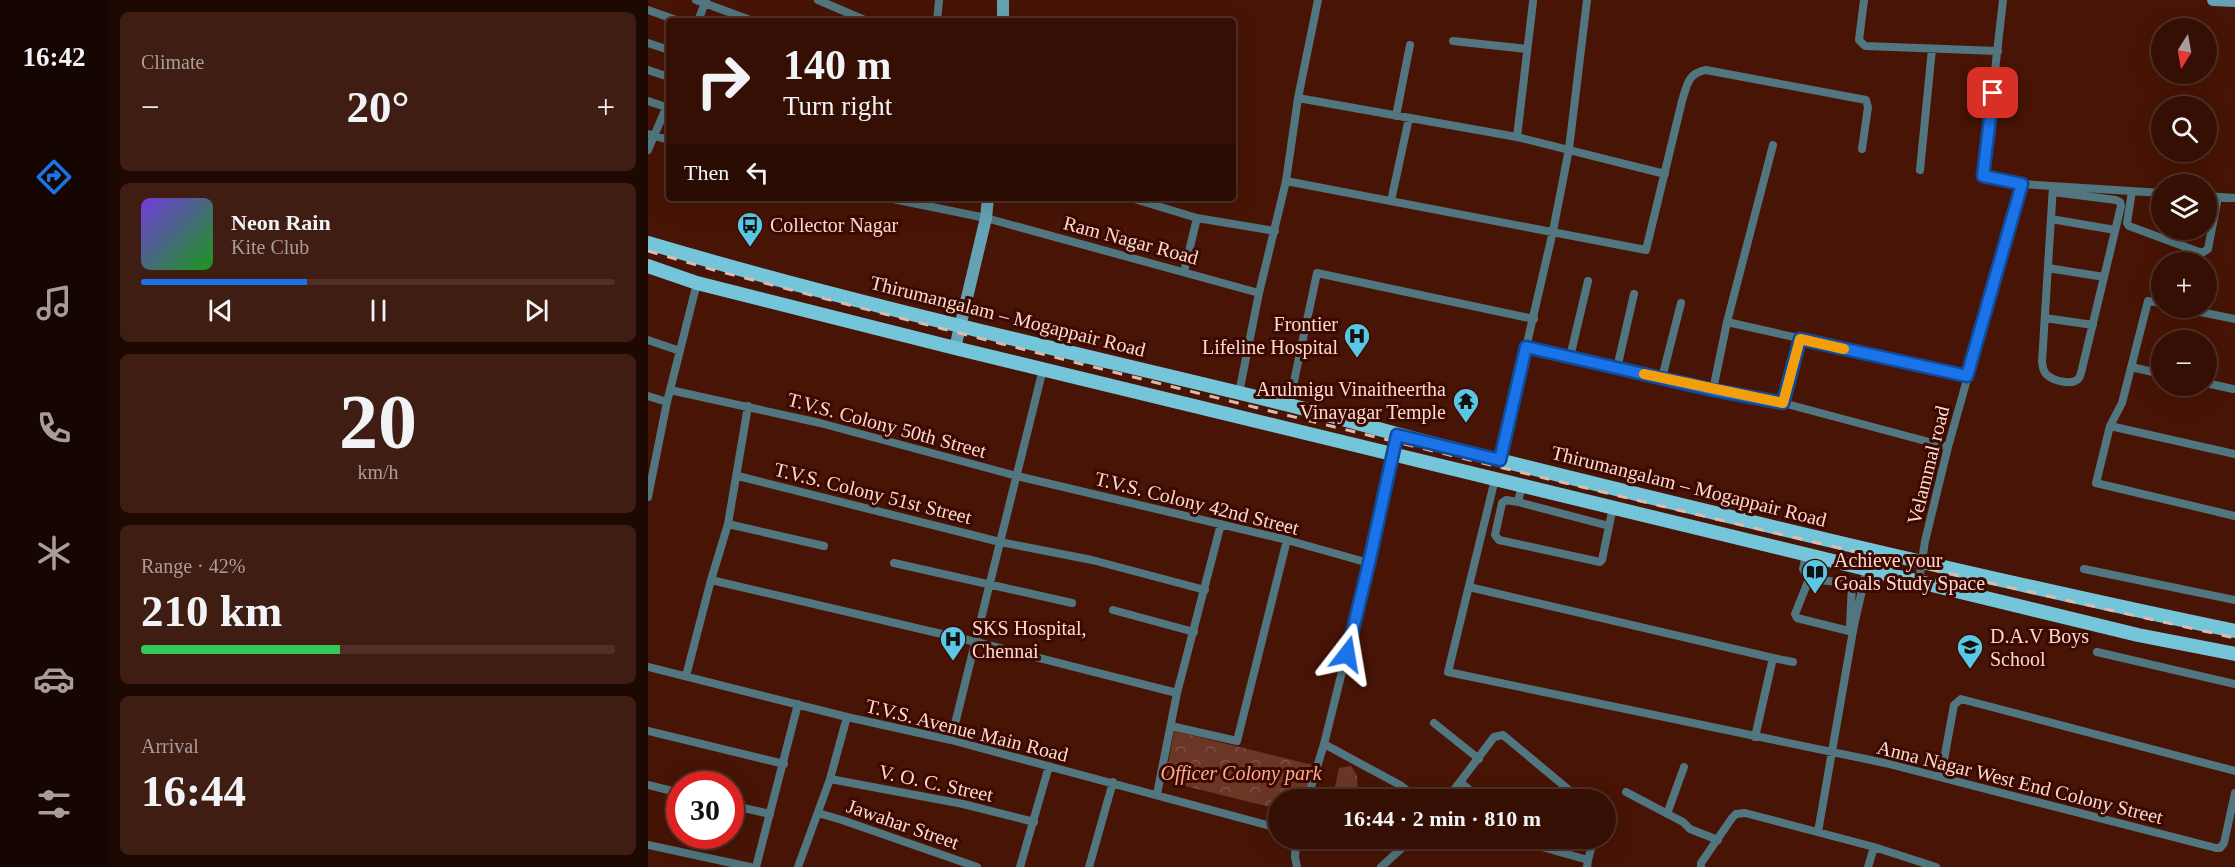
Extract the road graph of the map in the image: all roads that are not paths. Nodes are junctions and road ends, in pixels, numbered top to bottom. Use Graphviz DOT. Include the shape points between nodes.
graph roads {
  1 [pos="818,0"];
  2 [pos="939,0"];
  3 [pos="1004,0"];
  4 [pos="1318,0"];
  5 [pos="1587,0"];
  6 [pos="1864,0"];
  7 [pos="2003,0"];
  8 [pos="2213,0"];
  9 [pos="702,1"];
  10 [pos="2232,1"];
  11 [pos="1533,2"];
  12 [pos="648,10"];
  13 [pos="671,18"];
  14 [pos="699,18"];
  15 [pos="745,18"];
  16 [pos="860,18"];
  17 [pos="937,18"];
  18 [pos="1003,18"];
  19 [pos="1453,41"];
  20 [pos="648,43"];
  21 [pos="1410,45"];
  22 [pos="666,49"];
  23 [pos="1527,49"];
  24 [pos="1932,49"];
  25 [pos="1998,51"];
  26 [pos="648,70"];
  27 [pos="666,75"];
  28 [pos="1298,98"];
  29 [pos="648,100"];
  30 [pos="666,104"];
  31 [pos="666,108"];
  32 [pos="1396,116"];
  33 [pos="1409,118"];
  34 [pos="652,135"];
  35 [pos="1518,137"];
  36 [pos="1773,145"];
  37 [pos="1569,149"];
  38 [pos="1862,149"];
  39 [pos="648,150"];
  40 [pos="1920,170"];
  41 [pos="1665,174"];
  42 [pos="1286,181"];
  43 [pos="2022,184"];
  44 [pos="2053,189"];
  45 [pos="2132,191"];
  46 [pos="2151,192"];
  47 [pos="2218,196"];
  48 [pos="2235,198"];
  49 [pos="903,201"];
  50 [pos="988,201"];
  51 [pos="1141,201"];
  52 [pos="1391,201"];
  53 [pos="986,218"];
  54 [pos="1197,218"];
  55 [pos="2051,219"];
  56 [pos="2115,230"];
  57 [pos="1275,231"];
  58 [pos="1553,231"];
  59 [pos="648,243"];
  60 [pos="648,267"];
  61 [pos="2048,268"];
  62 [pos="1184,272"];
  63 [pos="2104,277"];
  64 [pos="1588,281"];
  65 [pos="697,283"];
  66 [pos="1259,293"];
  67 [pos="1634,294"];
  68 [pos="2151,301"];
  69 [pos="1681,303"];
  70 [pos="2217,315"];
  71 [pos="2045,318"];
  72 [pos="1534,319"];
  73 [pos="2235,319"];
  74 [pos="1727,322"];
  75 [pos="2093,325"];
  76 [pos="960,326"];
  77 [pos="1800,339"];
  78 [pos="648,340"];
  79 [pos="1526,347"];
  80 [pos="955,348"];
  81 [pos="680,351"];
  82 [pos="1570,357"];
  83 [pos="2131,367"];
  84 [pos="1617,368"];
  85 [pos="1043,369"];
  86 [pos="2151,372"];
  87 [pos="1967,376"];
  88 [pos="1662,378"];
  89 [pos="2217,385"];
  90 [pos="2234,389"];
  91 [pos="670,390"];
  92 [pos="1713,390"];
  93 [pos="1239,393"];
  94 [pos="648,396"];
  95 [pos="667,402"];
  96 [pos="1783,403"];
  97 [pos="1289,405"];
  98 [pos="748,406"];
  99 [pos="2110,426"];
  100 [pos="1397,435"];
  101 [pos="1948,447"];
  102 [pos="1394,454"];
  103 [pos="2235,454"];
  104 [pos="1500,460"];
  105 [pos="738,476"];
  106 [pos="1017,476"];
  107 [pos="1495,479"];
  108 [pos="1522,485"];
  109 [pos="648,497"];
  110 [pos="1518,502"];
  111 [pos="1613,507"];
  112 [pos="2235,516"];
  113 [pos="728,524"];
  114 [pos="1221,524"];
  115 [pos="1609,526"];
  116 [pos="1287,540"];
  117 [pos="1000,542"];
  118 [pos="824,546"];
  119 [pos="1806,554"];
  120 [pos="894,562"];
  121 [pos="1921,562"];
  122 [pos="1369,563"];
  123 [pos="1867,569"];
  124 [pos="2084,569"];
  125 [pos="1809,579"];
  126 [pos="711,580"];
  127 [pos="1918,581"];
  128 [pos="990,585"];
  129 [pos="1469,587"];
  130 [pos="1205,590"];
  131 [pos="2235,600"];
  132 [pos="1072,603"];
  133 [pos="1113,610"];
  134 [pos="2235,631"];
  135 [pos="1194,632"];
  136 [pos="1852,632"];
  137 [pos="976,642"];
  138 [pos="2097,652"];
  139 [pos="2235,654"];
  140 [pos="1773,658"];
  141 [pos="1793,662"];
  142 [pos="648,668"];
  143 [pos="686,676"];
  144 [pos="2235,684"];
  145 [pos="1177,693"];
  146 [pos="798,704"];
  147 [pos="847,717"];
  148 [pos="1434,723"];
  149 [pos="1171,726"];
  150 [pos="648,731"];
  151 [pos="1755,736"];
  152 [pos="951,740"];
  153 [pos="1324,744"];
  154 [pos="1832,752"];
  155 [pos="1479,759"];
  156 [pos="784,764"];
  157 [pos="1049,766"];
  158 [pos="1684,767"];
  159 [pos="2235,771"];
  160 [pos="1941,776"];
  161 [pos="830,779"];
  162 [pos="1113,782"];
  163 [pos="1460,782"];
  164 [pos="648,785"];
  165 [pos="1310,789"];
  166 [pos="1405,789"];
  167 [pos="1455,789"];
  168 [pos="1469,789"];
  169 [pos="1568,789"];
  170 [pos="666,790"];
  171 [pos="1626,792"];
  172 [pos="2235,793"];
  173 [pos="1157,794"];
  174 [pos="744,808"];
  175 [pos="818,813"];
  176 [pos="770,814"];
  177 [pos="1667,814"];
  178 [pos="1034,822"];
  179 [pos="1268,825"];
  180 [pos="1818,832"];
  181 [pos="1718,840"];
  182 [pos="648,846"];
  183 [pos="1874,847"];
  184 [pos="1295,849"];
  185 [pos="1401,849"];
  186 [pos="1547,849"];
  187 [pos="1591,849"];
  188 [pos="1588,864"];
  189 [pos="750,867"];
  190 [pos="756,867"];
  191 [pos="798,867"];
  192 [pos="978,867"];
  193 [pos="1020,867"];
  194 [pos="1089,867"];
  195 [pos="1297,867"];
  196 [pos="1381,867"];
  197 [pos="1701,867"];
  198 [pos="1868,867"];
  199 [pos="1936,867"];
  1 -- 16 [label="street"];
  2 -- 17 [label="street"];
  3 -- 18 [label="main road"];
  4 -- 28 [label="street"];
  5 -- 37 [label="street"];
  6 -- 24 [label="street" via="1859,40 1862,44"];
  7 -- 25 [label="street"];
  8 -- 10 [label="main road"];
  9 -- 14 [label="street"];
  9 -- 15 [label="street"];
  11 -- 23 [label="street"];
  12 -- 13 [label="street"];
  19 -- 23 [label="street"];
  20 -- 22 [label="street"];
  21 -- 32 [label="street"];
  23 -- 35 [label="street"];
  24 -- 25 [label="street"];
  24 -- 40 [label="street"];
  25 -- 43 [label="street" via="1983,176"];
  26 -- 27 [label="street"];
  28 -- 32 [label="street"];
  28 -- 42 [label="street"];
  29 -- 30 [label="street"];
  31 -- 34 [label="street"];
  32 -- 33 [label="street"];
  33 -- 35 [label="street"];
  33 -- 52 [label="street"];
  34 -- 39 [label="street"];
  35 -- 37 [label="street"];
  36 -- 74 [label="street"];
  37 -- 41 [label="street"];
  37 -- 58 [label="street"];
  38 -- 41 [label="street" via="1866,100 1706,70 1689,79"];
  41 -- 58 [label="street" via="1646,250"];
  42 -- 52 [label="street"];
  42 -- 57 [label="street"];
  43 -- 44 [label="street"];
  43 -- 87 [label="street, Velammal road"];
  44 -- 45 [label="street"];
  44 -- 55 [label="street"];
  44 -- 56 [label="street" via="2120,202"];
  45 -- 46 [label="street"];
  45 -- 47 [label="street" via="2129,226 2202,253 2208,249"];
  47 -- 48 [label="street"];
  49 -- 53 [label="street, Ram Nagar Road"];
  50 -- 53 [label="main road"];
  51 -- 54 [label="street"];
  52 -- 58 [label="street"];
  53 -- 62 [label="street, Ram Nagar Road"];
  53 -- 76 [label="main road"];
  54 -- 57 [label="street"];
  54 -- 62 [label="street"];
  55 -- 56 [label="street"];
  55 -- 61 [label="street"];
  56 -- 63 [label="street"];
  57 -- 66 [label="street"];
  58 -- 72 [label="street"];
  59 -- 76 [label="main road, Thirumangalam – Mogappair Road"];
  60 -- 65 [label="main road, Thirumangalam – Mogappair Road"];
  61 -- 63 [label="street"];
  61 -- 71 [label="street"];
  62 -- 66 [label="street, Ram Nagar Road"];
  63 -- 75 [label="street"];
  64 -- 82 [label="street"];
  65 -- 80 [label="main road, Thirumangalam – Mogappair Road"];
  65 -- 81 [label="street"];
  66 -- 93 [label="street"];
  67 -- 84 [label="street"];
  68 -- 83 [label="street"];
  69 -- 88 [label="street"];
  70 -- 73 [label="street"];
  71 -- 75 [label="street"];
  71 -- 75 [label="street" via="2043,370 2057,381 2078,379"];
  72 -- 79 [label="street"];
  72 -- 97 [label="street" via="1317,273"];
  74 -- 77 [label="street"];
  74 -- 92 [label="street"];
  76 -- 80 [label="main road"];
  76 -- 93 [label="main road, Thirumangalam – Mogappair Road"];
  77 -- 87 [label="street"];
  77 -- 96 [label="street"];
  78 -- 81 [label="street"];
  79 -- 82 [label="street"];
  79 -- 104 [label="street"];
  80 -- 85 [label="main road, Thirumangalam – Mogappair Road"];
  81 -- 91 [label="street"];
  82 -- 84 [label="street"];
  83 -- 86 [label="street"];
  83 -- 99 [label="street" via="2122,403"];
  84 -- 88 [label="street"];
  85 -- 102 [label="main road, Thirumangalam – Mogappair Road"];
  85 -- 106 [label="street"];
  87 -- 101 [label="street, Velammal road"];
  88 -- 92 [label="street"];
  89 -- 90 [label="street"];
  91 -- 95 [label="street"];
  91 -- 98 [label="street, T.V.S. Colony 50th Street"];
  92 -- 96 [label="street"];
  93 -- 97 [label="main road, Thirumangalam – Mogappair Road"];
  94 -- 95 [label="street"];
  95 -- 109 [label="street"];
  96 -- 101 [label="street"];
  97 -- 100 [label="main road, Thirumangalam – Mogappair Road"];
  98 -- 105 [label="street"];
  98 -- 106 [label="street, T.V.S. Colony 50th Street"];
  99 -- 103 [label="street"];
  99 -- 112 [label="street" via="2096,483"];
  100 -- 102 [label="street"];
  100 -- 104 [label="main road, Thirumangalam – Mogappair Road"];
  101 -- 121 [label="street, Velammal road"];
  102 -- 107 [label="main road, Thirumangalam – Mogappair Road"];
  102 -- 122 [label="street"];
  104 -- 121 [label="main road, Thirumangalam – Mogappair Road"];
  105 -- 113 [label="street"];
  105 -- 117 [label="street, T.V.S. Colony 51st Street"];
  106 -- 114 [label="street, T.V.S. Colony 42nd Street"];
  106 -- 117 [label="street"];
  107 -- 108 [label="main road, Thirumangalam – Mogappair Road"];
  107 -- 129 [label="street, Anna Nagar West End Colony Street"];
  108 -- 110 [label="street"];
  108 -- 111 [label="main road, Thirumangalam – Mogappair Road"];
  110 -- 115 [label="street"];
  110 -- 115 [label="street" via="1503,500 1495,535 1499,540 1600,562"];
  111 -- 115 [label="street"];
  111 -- 119 [label="main road, Thirumangalam – Mogappair Road"];
  113 -- 118 [label="street"];
  113 -- 126 [label="street"];
  114 -- 116 [label="street, T.V.S. Colony 42nd Street"];
  114 -- 130 [label="street"];
  116 -- 122 [label="street, T.V.S. Colony 42nd Street"];
  116 -- 149 [label="street" via="1237,741"];
  117 -- 128 [label="street"];
  117 -- 130 [label="street, T.V.S. Colony 51st Street" via="1092,560"];
  119 -- 123 [label="main road, Thirumangalam – Mogappair Road"];
  119 -- 125 [label="street" via="1803,569"];
  120 -- 128 [label="street"];
  121 -- 127 [label="street, Velammal road"];
  121 -- 134 [label="main road, Thirumangalam – Mogappair Road"];
  122 -- 153 [label="street"];
  123 -- 127 [label="main road, Thirumangalam – Mogappair Road"];
  123 -- 136 [label="street"];
  124 -- 131 [label="street"];
  125 -- 136 [label="street" via="1852,586"];
  125 -- 136 [label="street" via="1795,614 1797,618"];
  126 -- 137 [label="street"];
  126 -- 143 [label="street"];
  127 -- 139 [label="main road, Thirumangalam – Mogappair Road"];
  128 -- 132 [label="street"];
  128 -- 137 [label="street"];
  129 -- 140 [label="street"];
  129 -- 151 [label="street, Anna Nagar West End Colony Street" via="1448,672"];
  130 -- 135 [label="street"];
  133 -- 135 [label="street"];
  135 -- 145 [label="street"];
  136 -- 154 [label="street"];
  137 -- 145 [label="street"];
  137 -- 152 [label="street"];
  138 -- 144 [label="street"];
  140 -- 141 [label="street"];
  140 -- 151 [label="street"];
  142 -- 143 [label="street, T.V.S. Avenue Main Road"];
  143 -- 146 [label="street, T.V.S. Avenue Main Road"];
  145 -- 149 [label="street"];
  146 -- 147 [label="street, T.V.S. Avenue Main Road"];
  146 -- 156 [label="street"];
  147 -- 152 [label="street, T.V.S. Avenue Main Road"];
  147 -- 161 [label="street"];
  148 -- 155 [label="street"];
  149 -- 173 [label="street"];
  150 -- 156 [label="street"];
  151 -- 154 [label="street, Anna Nagar West End Colony Street"];
  152 -- 157 [label="street, T.V.S. Avenue Main Road"];
  153 -- 165 [label="street"];
  153 -- 166 [label="street"];
  154 -- 160 [label="street, Anna Nagar West End Colony Street"];
  154 -- 180 [label="street"];
  155 -- 163 [label="street"];
  155 -- 169 [label="street" via="1494,737 1503,735"];
  156 -- 176 [label="street"];
  157 -- 162 [label="street, T.V.S. Avenue Main Road"];
  157 -- 178 [label="street"];
  158 -- 177 [label="street"];
  159 -- 160 [label="street" via="1961,699 1954,705"];
  160 -- 172 [label="street, Anna Nagar West End Colony Street" via="2216,848 2224,843"];
  161 -- 175 [label="street"];
  161 -- 178 [label="street, V. O. C. Street"];
  162 -- 173 [label="street, T.V.S. Avenue Main Road"];
  162 -- 194 [label="street"];
  163 -- 167 [label="street"];
  163 -- 168 [label="street"];
  164 -- 170 [label="street"];
  171 -- 177 [label="street"];
  173 -- 179 [label="street, T.V.S. Avenue Main Road"];
  174 -- 176 [label="street"];
  175 -- 191 [label="street"];
  175 -- 192 [label="street, Jawahar Street"];
  176 -- 190 [label="street"];
  177 -- 181 [label="street"];
  178 -- 193 [label="street"];
  180 -- 181 [label="street" via="1745,813 1736,814"];
  180 -- 183 [label="street"];
  181 -- 197 [label="street"];
  182 -- 189 [label="street"];
  183 -- 198 [label="street"];
  183 -- 199 [label="street"];
  184 -- 195 [label="street"];
  185 -- 196 [label="street"];
  186 -- 188 [label="street"];
  187 -- 188 [label="street"];
}
